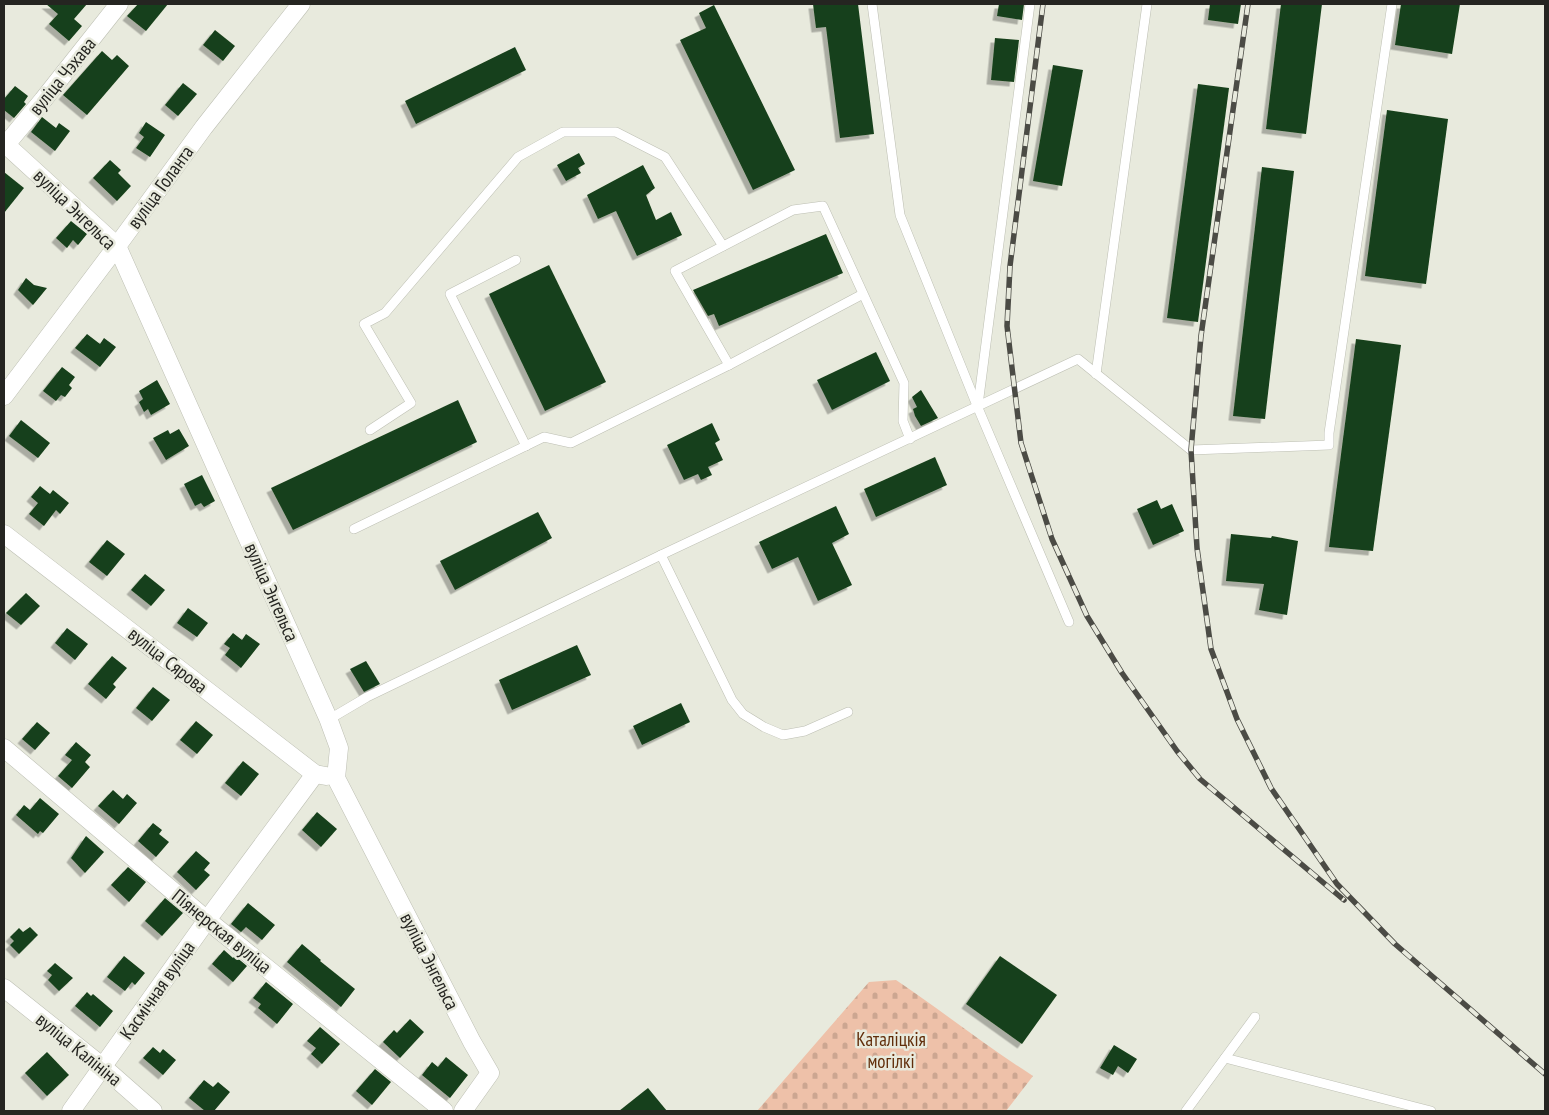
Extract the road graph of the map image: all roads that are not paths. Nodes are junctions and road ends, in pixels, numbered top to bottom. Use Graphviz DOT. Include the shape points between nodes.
graph roads {
  1 [pos="119,4"];
  2 [pos="301,4"];
  3 [pos="872,4"];
  4 [pos="1030,4"];
  5 [pos="1147,4"];
  6 [pos="1392,4"];
  7 [pos="4,145"];
  8 [pos="117,246"];
  9 [pos="723,246"];
  10 [pos="516,260"];
  11 [pos="863,294"];
  12 [pos="729,365"];
  13 [pos="1096,374"];
  14 [pos="4,396"];
  15 [pos="978,408"];
  16 [pos="370,430"];
  17 [pos="910,439"];
  18 [pos="526,446"];
  19 [pos="354,529"];
  20 [pos="4,534"];
  21 [pos="662,555"];
  22 [pos="1070,622"];
  23 [pos="848,712"];
  24 [pos="328,720"];
  25 [pos="4,748"];
  26 [pos="315,774"];
  27 [pos="336,778"];
  28 [pos="206,920"];
  29 [pos="4,988"];
  30 [pos="1255,1017"];
  31 [pos="1225,1058"];
  32 [pos="103,1068"];
  33 [pos="71,1111"];
  34 [pos="152,1111"];
  35 [pos="444,1111"];
  36 [pos="463,1111"];
  37 [pos="1186,1111"];
  38 [pos="1430,1111"];
  1 -- 7 [label="street, вуліца Чэхава"];
  2 -- 8 [label="street, вуліца Голанта" via="204,127"];
  3 -- 15 [label="lane" via="900,215"];
  4 -- 15 [label="lane"];
  5 -- 13 [label="lane"];
  6 -- 13 [label="lane" via="1329,445 1191,450"];
  7 -- 8 [label="street, вуліца Энгельса"];
  8 -- 14 [label="street, вуліца Голанта"];
  8 -- 24 [label="street, вуліца Энгельса"];
  9 -- 11 [label="lane" via="793,210 823,206"];
  9 -- 12 [label="lane" via="675,271"];
  9 -- 16 [label="lane" via="665,157 616,132 563,132 518,157 385,313 364,324 411,404"];
  10 -- 18 [label="lane" via="450,294"];
  11 -- 12 [label="lane"];
  11 -- 17 [label="lane" via="904,384 903,422"];
  12 -- 18 [label="lane" via="571,443 544,437"];
  13 -- 15 [label="lane" via="1078,359"];
  15 -- 17 [label="lane"];
  15 -- 22 [label="lane"];
  17 -- 21 [label="lane"];
  18 -- 19 [label="lane"];
  20 -- 26 [label="street, вуліца Сярова"];
  21 -- 23 [label="lane" via="732,700 743,714 783,735 805,731"];
  21 -- 24 [label="lane" via="367,697"];
  24 -- 27 [label="street, вуліца Энгельса" via="339,748"];
  25 -- 28 [label="street, Піянерская вуліца"];
  26 -- 27 [label="street, вуліца Сярова"];
  26 -- 28 [label="street, Касмічная вуліца"];
  27 -- 36 [label="street, вуліца Энгельса" via="490,1074"];
  28 -- 32 [label="street, Касмічная вуліца"];
  28 -- 35 [label="street, Піянерская вуліца"];
  29 -- 32 [label="street, вуліца Калініна"];
  30 -- 31 [label="lane"];
  31 -- 37 [label="lane"];
  31 -- 38 [label="lane"];
  32 -- 33 [label="street, Касмічная вуліца"];
  32 -- 34 [label="street, вуліца Калініна"];
}
